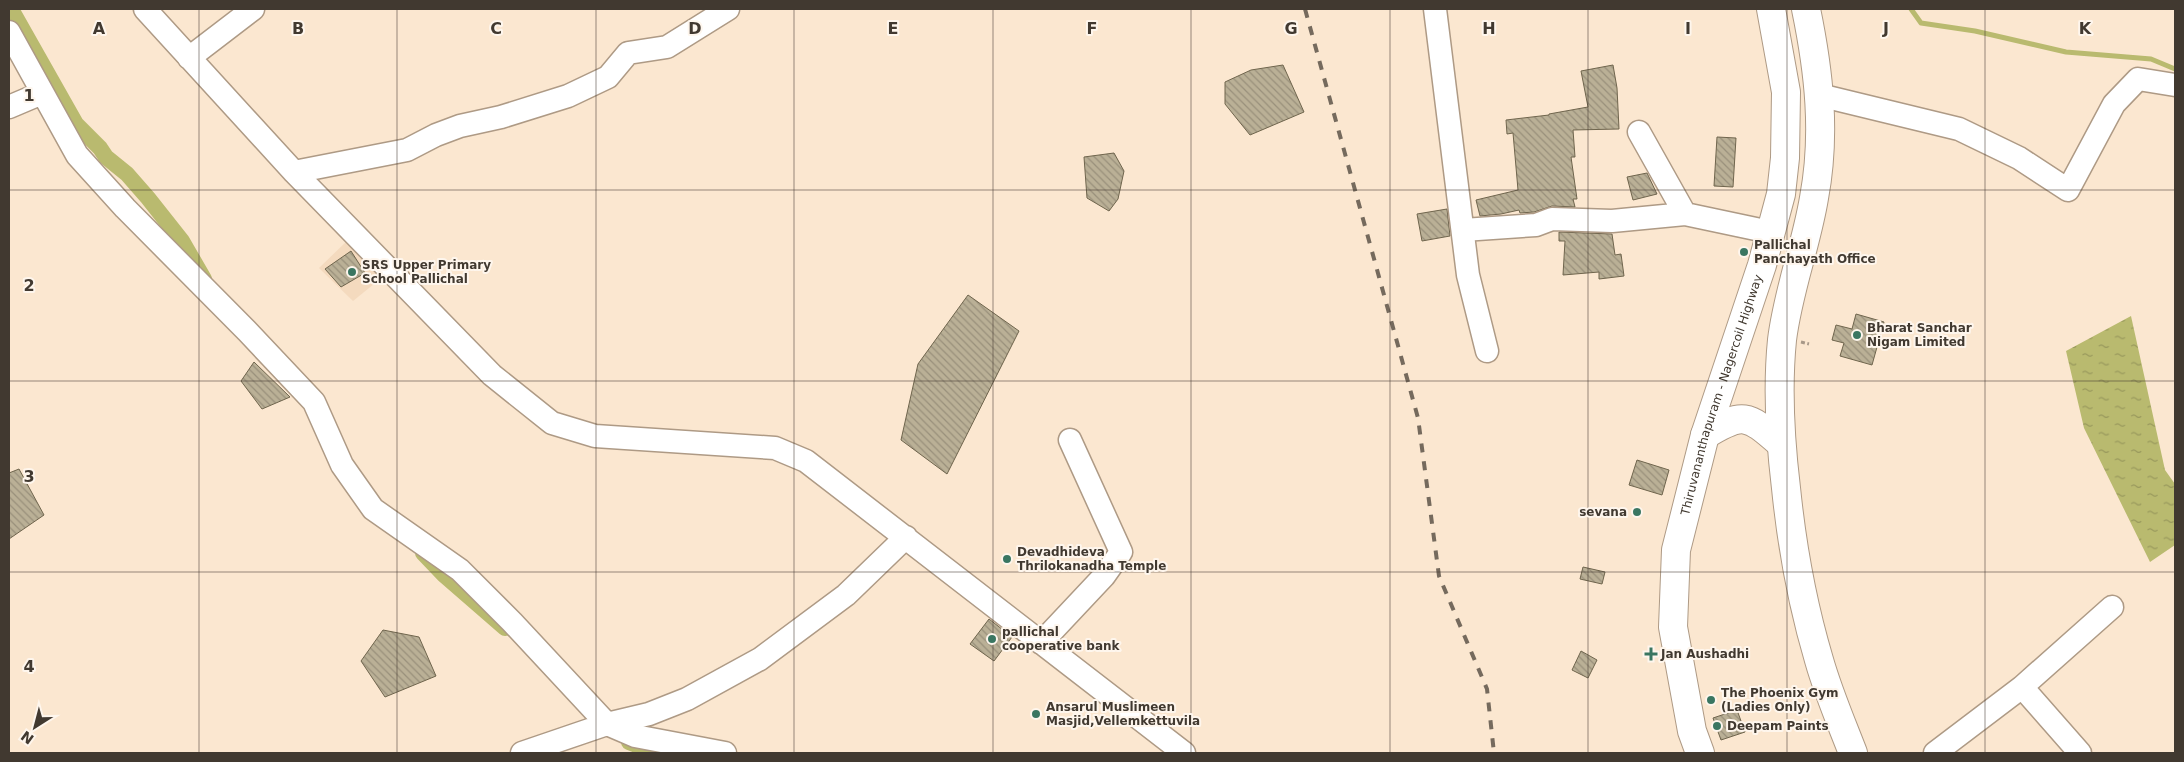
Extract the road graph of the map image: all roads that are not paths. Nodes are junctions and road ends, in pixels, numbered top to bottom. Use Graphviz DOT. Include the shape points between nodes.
graph roads {
  1 [pos="145,9"];
  2 [pos="253,9"];
  3 [pos="728,9"];
  4 [pos="1435,9"];
  5 [pos="1771,9"];
  6 [pos="1806,9"];
  7 [pos="9,32"];
  8 [pos="189,58"];
  9 [pos="2175,85"];
  10 [pos="42,94"];
  11 [pos="1819,95"];
  12 [pos="9,107"];
  13 [pos="1639,132"];
  14 [pos="294,172"];
  15 [pos="1685,214"];
  16 [pos="1463,230"];
  17 [pos="1770,232"];
  18 [pos="1487,352"];
  19 [pos="1705,435"];
  20 [pos="1070,440"];
  21 [pos="1780,443"];
  22 [pos="906,537"];
  23 [pos="2112,607"];
  24 [pos="1041,643"];
  25 [pos="2022,686"];
  26 [pos="607,724"];
  27 [pos="522,753"];
  28 [pos="725,753"];
  29 [pos="1184,753"];
  30 [pos="1700,753"];
  31 [pos="1853,753"];
  32 [pos="1935,753"];
  33 [pos="2080,753"];
  1 -- 8 [label="street"];
  2 -- 8 [label="street"];
  3 -- 14 [label="street" via="667,47 628,53 608,78 568,96 460,126 407,150"];
  4 -- 16 [label="street"];
  5 -- 17 [label="main road, Thiruvananthapuram - Nagercoil Highway" via="1786,92 1781,194"];
  6 -- 11 [label="main road" via="1816,57"];
  7 -- 10 [label="street"];
  8 -- 14 [label="street"];
  9 -- 11 [label="street" via="2138,79 2114,104 2068,190 2019,158 1959,129"];
  10 -- 12 [label="street"];
  10 -- 26 [label="street" via="77,155 314,402 342,465 373,509 460,570"];
  11 -- 21 [label="main road" via="1821,126 1815,198 1782,339 1778,406"];
  13 -- 15 [label="street"];
  14 -- 22 [label="street" via="492,376 552,423 594,436 775,448 806,460"];
  15 -- 16 [label="street" via="1612,222 1552,219 1536,224"];
  15 -- 17 [label="street"];
  16 -- 18 [label="street" via="1468,274"];
  17 -- 19 [label="main road, Thiruvananthapuram - Nagercoil Highway"];
  19 -- 21 [label="main road" via="1729,420 1744,419 1760,426"];
  19 -- 30 [label="main road, Thiruvananthapuram - Nagercoil Highway" via="1684,488 1676,550 1673,627 1692,731"];
  20 -- 24 [label="street" via="1121,552 1104,576"];
  21 -- 31 [label="main road" via="1792,545 1803,604 1819,662"];
  22 -- 24 [label="street"];
  22 -- 26 [label="street" via="846,595 760,659 687,699 649,714"];
  23 -- 25 [label="street"];
  24 -- 29 [label="street"];
  25 -- 32 [label="street"];
  25 -- 33 [label="street"];
  26 -- 27 [label="street"];
  26 -- 28 [label="street" via="635,736"];
}
